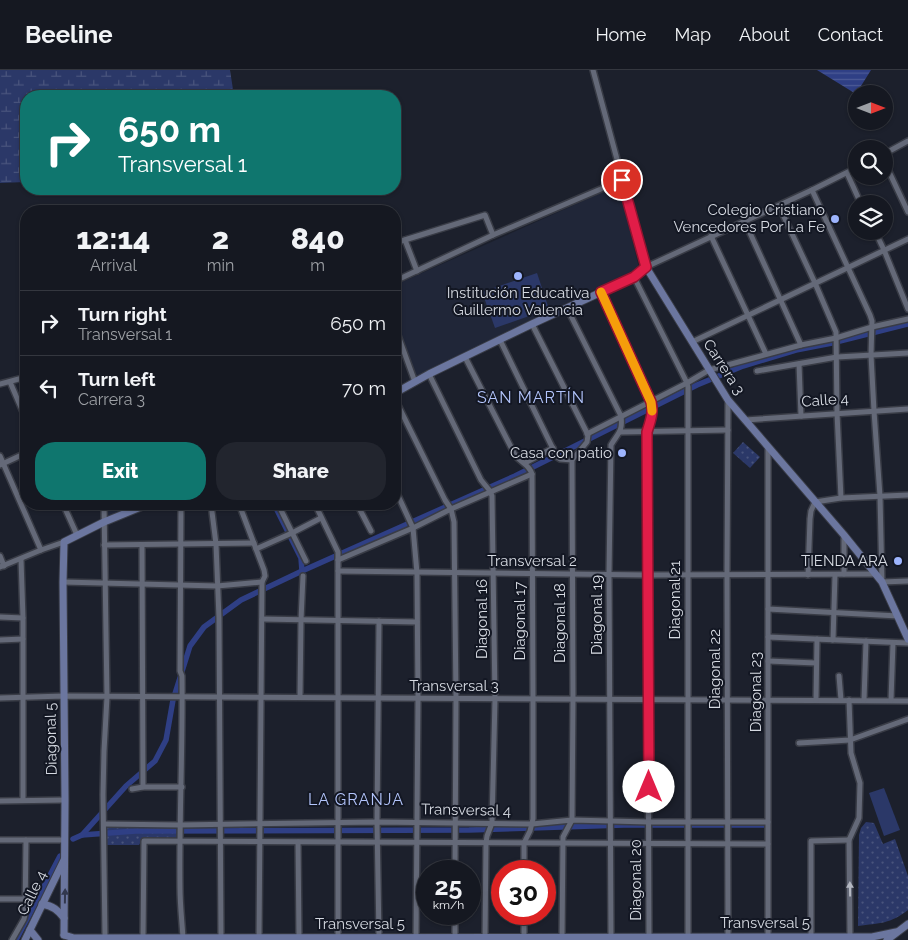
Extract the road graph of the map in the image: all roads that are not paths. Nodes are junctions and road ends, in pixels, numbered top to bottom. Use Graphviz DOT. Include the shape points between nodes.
graph roads {
  1 [pos="593,70"];
  2 [pos="908,141"];
  3 [pos="893,149"];
  4 [pos="847,173"];
  5 [pos="622,180"];
  6 [pos="893,180"];
  7 [pos="812,190"];
  8 [pos="858,195"];
  9 [pos="779,206"];
  10 [pos="908,212"];
  11 [pos="745,222"];
  12 [pos="493,235"];
  13 [pos="711,236"];
  14 [pos="405,240"];
  15 [pos="879,240"];
  16 [pos="908,240"];
  17 [pos="401,241"];
  18 [pos="884,250"];
  19 [pos="646,267"];
  20 [pos="848,267"];
  21 [pos="417,271"];
  22 [pos="634,277"];
  23 [pos="401,278"];
  24 [pos="815,283"];
  25 [pos="601,292"];
  26 [pos="781,299"];
  27 [pos="567,308"];
  28 [pos="908,309"];
  29 [pos="747,315"];
  30 [pos="908,319"];
  31 [pos="532,324"];
  32 [pos="872,328"];
  33 [pos="836,339"];
  34 [pos="500,340"];
  35 [pos="692,342"];
  36 [pos="401,343"];
  37 [pos="801,345"];
  38 [pos="908,353"];
  39 [pos="766,354"];
  40 [pos="871,355"];
  41 [pos="465,357"];
  42 [pos="837,357"];
  43 [pos="799,364"];
  44 [pos="710,371"];
  45 [pos="757,371"];
  46 [pos="429,374"];
  47 [pos="20,378"];
  48 [pos="10,382"];
  49 [pos="415,382"];
  50 [pos="0,384"];
  51 [pos="688,385"];
  52 [pos="401,390"];
  53 [pos="728,400"];
  54 [pos="652,404"];
  55 [pos="20,405"];
  56 [pos="908,409"];
  57 [pos="401,411"];
  58 [pos="874,411"];
  59 [pos="837,413"];
  60 [pos="801,416"];
  61 [pos="621,420"];
  62 [pos="745,420"];
  63 [pos="728,430"];
  64 [pos="688,431"];
  65 [pos="621,432"];
  66 [pos="647,432"];
  67 [pos="588,434"];
  68 [pos="768,448"];
  69 [pos="553,449"];
  70 [pos="0,456"];
  71 [pos="20,456"];
  72 [pos="572,460"];
  73 [pos="2,464"];
  74 [pos="529,468"];
  75 [pos="489,490"];
  76 [pos="908,495"];
  77 [pos="880,496"];
  78 [pos="841,498"];
  79 [pos="401,502"];
  80 [pos="815,502"];
  81 [pos="20,504"];
  82 [pos="450,508"];
  83 [pos="23,510"];
  84 [pos="66,510"];
  85 [pos="104,510"];
  86 [pos="133,510"];
  87 [pos="181,510"];
  88 [pos="212,510"];
  89 [pos="241,510"];
  90 [pos="281,510"];
  91 [pos="318,510"];
  92 [pos="360,510"];
  93 [pos="321,518"];
  94 [pos="104,522"];
  95 [pos="412,526"];
  96 [pos="371,531"];
  97 [pos="292,533"];
  98 [pos="77,535"];
  99 [pos="844,536"];
  100 [pos="64,542"];
  101 [pos="216,544"];
  102 [pos="104,545"];
  103 [pos="142,545"];
  104 [pos="181,545"];
  105 [pos="255,546"];
  106 [pos="41,550"];
  107 [pos="0,556"];
  108 [pos="338,557"];
  109 [pos="21,559"];
  110 [pos="306,561"];
  111 [pos="2,566"];
  112 [pos="338,571"];
  113 [pos="417,573"];
  114 [pos="455,573"];
  115 [pos="494,573"];
  116 [pos="533,573"];
  117 [pos="573,573"];
  118 [pos="609,574"];
  119 [pos="727,574"];
  120 [pos="768,574"];
  121 [pos="844,574"];
  122 [pos="875,574"];
  123 [pos="648,575"];
  124 [pos="687,575"];
  125 [pos="808,575"];
  126 [pos="835,575"];
  127 [pos="303,576"];
  128 [pos="908,581"];
  129 [pos="63,582"];
  130 [pos="882,582"];
  131 [pos="104,583"];
  132 [pos="142,583"];
  133 [pos="180,585"];
  134 [pos="262,585"];
  135 [pos="217,586"];
  136 [pos="768,609"];
  137 [pos="833,612"];
  138 [pos="898,616"];
  139 [pos="0,617"];
  140 [pos="23,618"];
  141 [pos="262,619"];
  142 [pos="300,620"];
  143 [pos="338,621"];
  144 [pos="379,622"];
  145 [pos="417,622"];
  146 [pos="768,636"];
  147 [pos="23,639"];
  148 [pos="817,639"];
  149 [pos="908,639"];
  150 [pos="0,640"];
  151 [pos="832,640"];
  152 [pos="866,641"];
  153 [pos="893,643"];
  154 [pos="908,643"];
  155 [pos="768,661"];
  156 [pos="816,662"];
  157 [pos="839,676"];
  158 [pos="64,696"];
  159 [pos="106,696"];
  160 [pos="142,697"];
  161 [pos="180,697"];
  162 [pos="220,697"];
  163 [pos="261,697"];
  164 [pos="0,698"];
  165 [pos="23,698"];
  166 [pos="300,698"];
  167 [pos="338,698"];
  168 [pos="378,698"];
  169 [pos="418,698"];
  170 [pos="456,698"];
  171 [pos="494,698"];
  172 [pos="533,699"];
  173 [pos="573,699"];
  174 [pos="610,699"];
  175 [pos="648,699"];
  176 [pos="688,699"];
  177 [pos="728,700"];
  178 [pos="768,700"];
  179 [pos="816,700"];
  180 [pos="841,700"];
  181 [pos="849,700"];
  182 [pos="864,700"];
  183 [pos="891,700"];
  184 [pos="908,700"];
  185 [pos="908,720"];
  186 [pos="850,740"];
  187 [pos="799,742"];
  188 [pos="143,787"];
  189 [pos="182,787"];
  190 [pos="132,789"];
  191 [pos="23,800"];
  192 [pos="65,800"];
  193 [pos="0,801"];
  194 [pos="571,822"];
  195 [pos="610,822"];
  196 [pos="768,822"];
  197 [pos="378,823"];
  198 [pos="416,823"];
  199 [pos="649,823"];
  200 [pos="688,823"];
  201 [pos="339,824"];
  202 [pos="220,825"];
  203 [pos="260,825"];
  204 [pos="455,825"];
  205 [pos="492,825"];
  206 [pos="728,826"];
  207 [pos="104,827"];
  208 [pos="180,827"];
  209 [pos="531,827"];
  210 [pos="221,839"];
  211 [pos="455,839"];
  212 [pos="0,840"];
  213 [pos="26,840"];
  214 [pos="180,840"];
  215 [pos="260,840"];
  216 [pos="563,840"];
  217 [pos="849,840"];
  218 [pos="339,841"];
  219 [pos="298,842"];
  220 [pos="378,842"];
  221 [pos="416,842"];
  222 [pos="486,842"];
  223 [pos="524,843"];
  224 [pos="610,843"];
  225 [pos="649,843"];
  226 [pos="688,843"];
  227 [pos="728,844"];
  228 [pos="768,844"];
  229 [pos="65,849"];
  230 [pos="455,860"];
  231 [pos="524,860"];
  232 [pos="0,898"];
  233 [pos="25,899"];
  234 [pos="42,904"];
  235 [pos="64,919"];
  236 [pos="908,924"];
  237 [pos="456,925"];
  238 [pos="524,925"];
  239 [pos="30,930"];
  240 [pos="896,932"];
  241 [pos="728,936"];
  242 [pos="105,937"];
  243 [pos="379,937"];
  244 [pos="611,937"];
  245 [pos="688,937"];
  246 [pos="768,937"];
  247 [pos="811,937"];
  248 [pos="62,938"];
  249 [pos="143,938"];
  250 [pos="183,938"];
  251 [pos="221,938"];
  252 [pos="259,938"];
  253 [pos="299,938"];
  254 [pos="416,938"];
  255 [pos="485,938"];
  256 [pos="524,938"];
  257 [pos="562,938"];
  258 [pos="649,938"];
  259 [pos="855,938"];
  260 [pos="338,939"];
  261 [pos="458,939"];
  262 [pos="835,939"];
  263 [pos="12,940"];
  264 [pos="24,940"];
  265 [pos="38,940"];
  266 [pos="887,940"];
  1 -- 5 [label="street, Carrera 3"];
  2 -- 3 [label="street"];
  4 -- 7 [label="street"];
  4 -- 8 [label="street"];
  5 -- 12 [label="street"];
  5 -- 19 [label="street, Carrera 3"];
  6 -- 10 [label="street"];
  7 -- 9 [label="street"];
  7 -- 20 [label="street"];
  9 -- 11 [label="street"];
  9 -- 24 [label="street"];
  11 -- 13 [label="street"];
  11 -- 26 [label="street"];
  12 -- 14 [label="street" via="485,215"];
  12 -- 21 [label="street"];
  13 -- 19 [label="street"];
  13 -- 29 [label="street"];
  14 -- 17 [label="street"];
  14 -- 21 [label="street"];
  15 -- 18 [label="street"];
  16 -- 18 [label="street"];
  18 -- 20 [label="street"];
  18 -- 28 [label="street"];
  19 -- 22 [label="street"];
  19 -- 35 [label="street, Carrera 3"];
  20 -- 24 [label="street"];
  20 -- 32 [label="street" via="870,315"];
  21 -- 23 [label="street"];
  22 -- 25 [label="street"];
  22 -- 51 [label="street, Diagonal 21"];
  24 -- 26 [label="street"];
  24 -- 33 [label="street"];
  25 -- 27 [label="street"];
  25 -- 54 [label="street, Diagonal 20"];
  26 -- 29 [label="street"];
  26 -- 37 [label="street"];
  27 -- 31 [label="street"];
  27 -- 61 [label="street"];
  29 -- 35 [label="street"];
  29 -- 39 [label="street"];
  30 -- 32 [label="street"];
  31 -- 34 [label="street"];
  31 -- 67 [label="street"];
  32 -- 33 [label="street"];
  32 -- 40 [label="street"];
  33 -- 37 [label="street"];
  33 -- 42 [label="street"];
  34 -- 41 [label="street"];
  34 -- 69 [label="street"];
  35 -- 44 [label="street, Carrera 3"];
  36 -- 49 [label="street"];
  37 -- 39 [label="street"];
  38 -- 40 [label="street"];
  39 -- 44 [label="street"];
  40 -- 42 [label="street"];
  40 -- 58 [label="street"];
  41 -- 46 [label="street"];
  41 -- 74 [label="street" via="514,455"];
  42 -- 43 [label="street"];
  42 -- 59 [label="street"];
  43 -- 45 [label="street"];
  43 -- 60 [label="street"];
  44 -- 51 [label="street"];
  44 -- 53 [label="street, Carrera 3"];
  46 -- 49 [label="street"];
  46 -- 75 [label="street, Diagonal 16" via="481,480"];
  47 -- 48 [label="street"];
  48 -- 50 [label="street"];
  48 -- 55 [label="street"];
  49 -- 52 [label="street"];
  51 -- 54 [label="street"];
  51 -- 64 [label="street, Diagonal 21"];
  53 -- 62 [label="street, Carrera 3"];
  53 -- 63 [label="street, Diagonal 22"];
  54 -- 61 [label="street"];
  54 -- 66 [label="street, Diagonal 20"];
  56 -- 58 [label="street, Calle 4"];
  57 -- 82 [label="street"];
  58 -- 59 [label="street, Calle 4"];
  58 -- 77 [label="street"];
  59 -- 60 [label="street, Calle 4"];
  59 -- 78 [label="street"];
  60 -- 62 [label="street, Calle 4"];
  61 -- 65 [label="street, Diagonal 19"];
  61 -- 67 [label="street"];
  62 -- 68 [label="street, Carrera 3"];
  63 -- 64 [label="street"];
  63 -- 119 [label="street, Diagonal 22"];
  64 -- 66 [label="street"];
  64 -- 124 [label="street, Diagonal 21"];
  65 -- 66 [label="street"];
  65 -- 118 [label="street, Diagonal 19" via="611,445"];
  66 -- 123 [label="street, Diagonal 20"];
  67 -- 72 [label="street" via="587,442"];
  68 -- 80 [label="street, Carrera 3"];
  68 -- 120 [label="street, Diagonal 23"];
  69 -- 72 [label="street" via="560,459"];
  69 -- 74 [label="street"];
  70 -- 73 [label="street"];
  71 -- 73 [label="street"];
  72 -- 117 [label="street, Diagonal 18"];
  73 -- 81 [label="street"];
  74 -- 75 [label="street"];
  74 -- 116 [label="street, Diagonal 17"];
  75 -- 82 [label="street"];
  75 -- 115 [label="street, Diagonal 16" via="492,496"];
  76 -- 77 [label="street"];
  77 -- 78 [label="street"];
  77 -- 130 [label="street"];
  78 -- 80 [label="street"];
  79 -- 95 [label="street"];
  80 -- 99 [label="street, Carrera 3"];
  80 -- 125 [label="street" via="810,519"];
  82 -- 95 [label="street"];
  82 -- 114 [label="street" via="454,522"];
  83 -- 106 [label="street"];
  84 -- 98 [label="street"];
  85 -- 94 [label="street"];
  86 -- 94 [label="street"];
  87 -- 104 [label="street"];
  88 -- 101 [label="street"];
  89 -- 105 [label="street"];
  90 -- 97 [label="street"];
  91 -- 93 [label="street"];
  92 -- 96 [label="street"];
  93 -- 97 [label="street"];
  93 -- 108 [label="street"];
  94 -- 98 [label="street"];
  94 -- 102 [label="street"];
  95 -- 108 [label="street"];
  95 -- 113 [label="street"];
  97 -- 105 [label="street"];
  97 -- 110 [label="street"];
  98 -- 100 [label="street"];
  99 -- 121 [label="street"];
  99 -- 122 [label="street, Carrera 3"];
  100 -- 106 [label="street"];
  100 -- 129 [label="street, Diagonal 5"];
  101 -- 104 [label="street"];
  101 -- 105 [label="street"];
  101 -- 135 [label="street"];
  102 -- 103 [label="street"];
  102 -- 131 [label="street"];
  103 -- 104 [label="street"];
  103 -- 132 [label="street"];
  104 -- 133 [label="street"];
  105 -- 134 [label="street" via="264,570"];
  106 -- 109 [label="street"];
  107 -- 111 [label="street"];
  108 -- 112 [label="street"];
  109 -- 111 [label="street"];
  109 -- 140 [label="street"];
  112 -- 113 [label="street, Transversal 2"];
  112 -- 143 [label="street"];
  113 -- 114 [label="street, Transversal 2"];
  113 -- 145 [label="street"];
  114 -- 115 [label="street, Transversal 2"];
  114 -- 170 [label="street"];
  115 -- 116 [label="street, Transversal 2"];
  115 -- 171 [label="street, Diagonal 16"];
  116 -- 117 [label="street, Transversal 2"];
  116 -- 172 [label="street, Diagonal 17"];
  117 -- 118 [label="street, Transversal 2"];
  117 -- 173 [label="street, Diagonal 18"];
  118 -- 123 [label="street, Transversal 2"];
  118 -- 174 [label="street, Diagonal 19"];
  119 -- 120 [label="street, Transversal 2"];
  119 -- 124 [label="street, Transversal 2"];
  119 -- 177 [label="street, Diagonal 22"];
  120 -- 125 [label="street, Transversal 2"];
  120 -- 136 [label="street, Diagonal 23"];
  121 -- 122 [label="street, Transversal 2"];
  121 -- 126 [label="street, Transversal 2"];
  122 -- 130 [label="street, Carrera 3"];
  123 -- 124 [label="street, Transversal 2"];
  123 -- 175 [label="street, Diagonal 20"];
  124 -- 176 [label="street, Diagonal 21"];
  125 -- 126 [label="street, Transversal 2"];
  126 -- 137 [label="street"];
  127 -- 142 [label="street"];
  128 -- 130 [label="street"];
  129 -- 131 [label="street"];
  129 -- 158 [label="street, Diagonal 5"];
  130 -- 138 [label="street, Carrera 3"];
  131 -- 132 [label="street"];
  131 -- 159 [label="street"];
  132 -- 133 [label="street"];
  132 -- 160 [label="street"];
  133 -- 135 [label="street"];
  133 -- 161 [label="street"];
  134 -- 135 [label="street"];
  134 -- 141 [label="street"];
  135 -- 162 [label="street"];
  136 -- 137 [label="street"];
  136 -- 146 [label="street, Diagonal 23"];
  137 -- 138 [label="street"];
  137 -- 151 [label="street"];
  138 -- 149 [label="street, Carrera 3"];
  139 -- 140 [label="street"];
  140 -- 147 [label="street"];
  141 -- 142 [label="street"];
  141 -- 163 [label="street"];
  142 -- 143 [label="street"];
  142 -- 166 [label="street"];
  143 -- 144 [label="street"];
  143 -- 167 [label="street"];
  144 -- 145 [label="street"];
  144 -- 168 [label="street"];
  145 -- 169 [label="street"];
  146 -- 148 [label="street"];
  146 -- 155 [label="street, Diagonal 23"];
  147 -- 150 [label="street"];
  147 -- 165 [label="street"];
  148 -- 151 [label="street"];
  148 -- 156 [label="street"];
  151 -- 152 [label="street"];
  152 -- 153 [label="street"];
  152 -- 182 [label="street"];
  153 -- 154 [label="street"];
  153 -- 183 [label="street"];
  155 -- 156 [label="street"];
  155 -- 178 [label="street, Diagonal 23"];
  156 -- 179 [label="street"];
  157 -- 180 [label="street"];
  158 -- 159 [label="street, Transversal 3"];
  158 -- 165 [label="street, Transversal 3"];
  158 -- 192 [label="street, Diagonal 5"];
  159 -- 160 [label="street, Transversal 3"];
  159 -- 207 [label="street"];
  160 -- 161 [label="street, Transversal 3"];
  160 -- 188 [label="street"];
  161 -- 162 [label="street, Transversal 3"];
  161 -- 189 [label="street"];
  162 -- 163 [label="street, Transversal 3"];
  162 -- 202 [label="street"];
  163 -- 166 [label="street, Transversal 3"];
  163 -- 203 [label="street"];
  164 -- 165 [label="street, Transversal 3"];
  165 -- 191 [label="street"];
  166 -- 167 [label="street, Transversal 3"];
  167 -- 168 [label="street, Transversal 3"];
  167 -- 201 [label="street"];
  168 -- 169 [label="street, Transversal 3"];
  168 -- 197 [label="street"];
  169 -- 170 [label="street, Transversal 3"];
  169 -- 198 [label="street"];
  170 -- 171 [label="street, Transversal 3"];
  170 -- 204 [label="street"];
  171 -- 172 [label="street, Transversal 3"];
  171 -- 205 [label="street, Diagonal 16"];
  172 -- 173 [label="street, Transversal 3"];
  172 -- 209 [label="street, Diagonal 17"];
  173 -- 174 [label="street, Transversal 3"];
  173 -- 194 [label="street, Diagonal 18"];
  174 -- 175 [label="street, Transversal 3"];
  174 -- 195 [label="street, Diagonal 19"];
  175 -- 176 [label="street, Transversal 3"];
  175 -- 199 [label="street, Diagonal 20"];
  176 -- 177 [label="street, Transversal 3"];
  176 -- 200 [label="street, Diagonal 21"];
  177 -- 178 [label="street, Transversal 3"];
  177 -- 206 [label="street, Diagonal 22"];
  178 -- 179 [label="street, Transversal 3"];
  178 -- 196 [label="street, Diagonal 23"];
  179 -- 180 [label="street, Transversal 3"];
  180 -- 181 [label="street, Transversal 3"];
  181 -- 182 [label="street, Transversal 3"];
  181 -- 186 [label="street"];
  182 -- 183 [label="street, Transversal 3"];
  183 -- 184 [label="street, Transversal 3"];
  185 -- 186 [label="street"];
  186 -- 187 [label="street"];
  186 -- 217 [label="street" via="860,783 859,818"];
  188 -- 189 [label="street"];
  188 -- 190 [label="street"];
  189 -- 208 [label="street"];
  191 -- 192 [label="street"];
  191 -- 193 [label="street"];
  192 -- 229 [label="street, Diagonal 5"];
  194 -- 195 [label="street, Transversal 4"];
  194 -- 209 [label="street, Transversal 4"];
  194 -- 216 [label="street, Diagonal 18"];
  195 -- 199 [label="street, Transversal 4"];
  195 -- 224 [label="street, Diagonal 19"];
  196 -- 206 [label="street, Transversal 4"];
  196 -- 228 [label="street, Diagonal 23"];
  197 -- 198 [label="street, Transversal 4"];
  197 -- 201 [label="street, Transversal 4"];
  197 -- 220 [label="street"];
  198 -- 204 [label="street, Transversal 4"];
  198 -- 221 [label="street"];
  199 -- 200 [label="street, Transversal 4"];
  199 -- 225 [label="street, Diagonal 20"];
  200 -- 206 [label="street, Transversal 4"];
  200 -- 226 [label="street, Diagonal 21"];
  201 -- 203 [label="street, Transversal 4"];
  201 -- 218 [label="street"];
  202 -- 203 [label="street, Transversal 4"];
  202 -- 208 [label="street, Transversal 4"];
  202 -- 210 [label="street"];
  203 -- 215 [label="street"];
  204 -- 205 [label="street, Transversal 4"];
  204 -- 211 [label="street"];
  205 -- 209 [label="street, Transversal 4"];
  205 -- 222 [label="street, Diagonal 16"];
  206 -- 227 [label="street, Diagonal 22"];
  207 -- 208 [label="street, Transversal 4"];
  207 -- 242 [label="street"];
  208 -- 214 [label="street"];
  209 -- 223 [label="street, Diagonal 17"];
  210 -- 214 [label="street"];
  210 -- 215 [label="street"];
  210 -- 251 [label="street"];
  211 -- 221 [label="street"];
  211 -- 222 [label="street"];
  211 -- 230 [label="street"];
  212 -- 213 [label="street"];
  213 -- 229 [label="street"];
  213 -- 233 [label="street"];
  214 -- 249 [label="street" via="144,841"];
  214 -- 250 [label="street"];
  215 -- 219 [label="street"];
  215 -- 252 [label="street"];
  216 -- 223 [label="street"];
  216 -- 224 [label="street"];
  216 -- 257 [label="street, Diagonal 18"];
  217 -- 247 [label="street" via="811,840"];
  259 -- 217 [label="street, one-way"];
  218 -- 219 [label="street"];
  218 -- 220 [label="street"];
  218 -- 260 [label="street"];
  219 -- 253 [label="street"];
  220 -- 221 [label="street"];
  220 -- 243 [label="street"];
  221 -- 254 [label="street"];
  222 -- 223 [label="street"];
  222 -- 255 [label="street, Diagonal 16"];
  223 -- 231 [label="street, Diagonal 17"];
  224 -- 225 [label="street"];
  224 -- 244 [label="street, Diagonal 19"];
  225 -- 226 [label="street"];
  225 -- 258 [label="street, Diagonal 20"];
  226 -- 227 [label="street"];
  226 -- 245 [label="street, Diagonal 21"];
  227 -- 228 [label="street"];
  227 -- 241 [label="street, Diagonal 22"];
  228 -- 246 [label="street, Diagonal 23"];
  229 -- 234 [label="street, Calle 4"];
  235 -- 229 [label="street, Diagonal 5, one-way"];
  232 -- 233 [label="street"];
  233 -- 263 [label="street, Calle 4" via="24,919"];
  234 -- 235 [label="street" via="51,906"];
  234 -- 239 [label="street, Calle 4"];
  235 -- 248 [label="street, Diagonal 5"];
  236 -- 240 [label="street"];
  237 -- 261 [label="street"];
  238 -- 256 [label="street"];
  239 -- 264 [label="street, Calle 4"];
  239 -- 265 [label="street"];
  240 -- 259 [label="street, Transversal 5"];
  240 -- 266 [label="street"];
  241 -- 245 [label="street, Transversal 5"];
  241 -- 246 [label="street, Transversal 5"];
  242 -- 248 [label="street, Transversal 5"];
  242 -- 249 [label="street, Transversal 5"];
  243 -- 254 [label="street, Transversal 5"];
  243 -- 260 [label="street, Transversal 5"];
  244 -- 257 [label="street, Transversal 5"];
  244 -- 258 [label="street, Transversal 5"];
  245 -- 258 [label="street, Transversal 5"];
  246 -- 247 [label="street, Transversal 5"];
  247 -- 262 [label="street, Transversal 5"];
  249 -- 250 [label="street, Transversal 5"];
  250 -- 251 [label="street, Transversal 5"];
  251 -- 252 [label="street, Transversal 5"];
  252 -- 253 [label="street, Transversal 5"];
  253 -- 260 [label="street, Transversal 5"];
  254 -- 261 [label="street, Transversal 5"];
  255 -- 256 [label="street, Transversal 5"];
  255 -- 261 [label="street, Transversal 5"];
  256 -- 257 [label="street, Transversal 5"];
  259 -- 262 [label="street, Transversal 5"];
}
